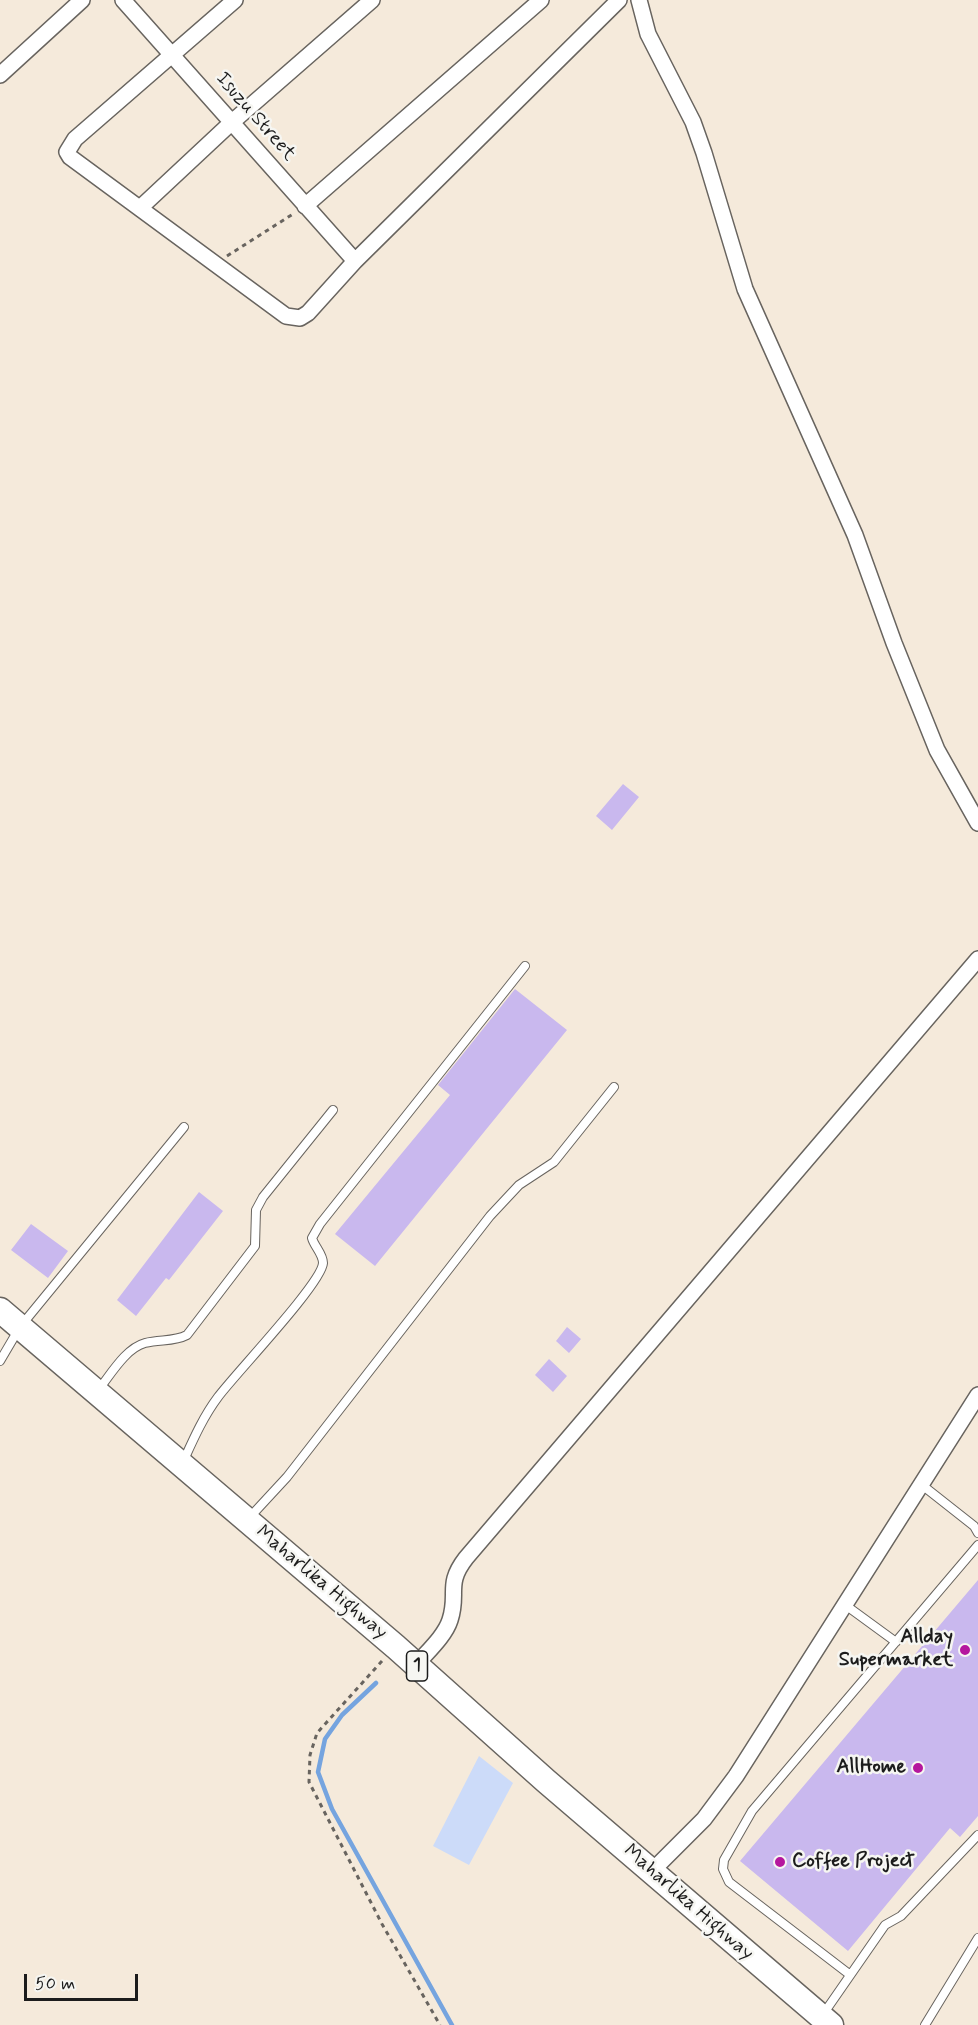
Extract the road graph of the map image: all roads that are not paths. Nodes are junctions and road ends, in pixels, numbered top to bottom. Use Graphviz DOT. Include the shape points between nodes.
graph roads {
  1 [pos="82,0"];
  2 [pos="123,0"];
  3 [pos="235,0"];
  4 [pos="372,0"];
  5 [pos="541,0"];
  6 [pos="619,0"];
  7 [pos="639,0"];
  8 [pos="172,54"];
  9 [pos="0,75"];
  10 [pos="231,123"];
  11 [pos="305,206"];
  12 [pos="140,208"];
  13 [pos="355,261"];
  14 [pos="978,823"];
  15 [pos="978,959"];
  16 [pos="525,966"];
  17 [pos="614,1088"];
  18 [pos="333,1110"];
  19 [pos="184,1127"];
  20 [pos="0,1310"];
  21 [pos="20,1327"];
  22 [pos="0,1361"];
  23 [pos="96,1393"];
  24 [pos="978,1395"];
  25 [pos="181,1466"];
  26 [pos="922,1485"];
  27 [pos="247,1520"];
  28 [pos="978,1533"];
  29 [pos="978,1545"];
  30 [pos="844,1604"];
  31 [pos="896,1642"];
  32 [pos="416,1665"];
  33 [pos="978,1835"];
  34 [pos="651,1872"];
  35 [pos="978,1938"];
  36 [pos="849,1974"];
  37 [pos="826,2021"];
  38 [pos="925,2025"];
  1 -- 9 [label="street"];
  2 -- 8 [label="street, Isuzu Street"];
  3 -- 8 [label="street"];
  4 -- 10 [label="street"];
  5 -- 11 [label="street"];
  6 -- 13 [label="street"];
  7 -- 14 [label="street" via="648,34 693,122 745,289 855,536 937,750"];
  8 -- 10 [label="street, Isuzu Street"];
  8 -- 12 [label="street" via="75,139 68,152"];
  10 -- 11 [label="street, Isuzu Street"];
  10 -- 12 [label="street"];
  11 -- 13 [label="street, Isuzu Street"];
  12 -- 13 [label="street" via="286,316 296,319 308,313"];
  15 -- 32 [label="street" via="466,1558 454,1577 448,1625"];
  16 -- 25 [label="lane" via="320,1224 312,1238 323,1260 320,1271 218,1397"];
  17 -- 27 [label="lane" via="554,1162 519,1185 490,1216 287,1477"];
  18 -- 23 [label="lane" via="263,1197 256,1210 255,1245 187,1335 134,1347"];
  19 -- 21 [label="lane"];
  20 -- 21 [label="main road, Maharlika Highway / 1"];
  21 -- 22 [label="lane"];
  21 -- 23 [label="main road, Maharlika Highway / 1"];
  23 -- 25 [label="main road, Maharlika Highway / 1"];
  24 -- 26 [label="street"];
  25 -- 27 [label="main road, Maharlika Highway / 1"];
  26 -- 28 [label="lane"];
  26 -- 30 [label="street"];
  27 -- 32 [label="main road, Maharlika Highway / 1"];
  29 -- 31 [label="lane"];
  30 -- 31 [label="lane"];
  30 -- 34 [label="street" via="736,1776 704,1819"];
  31 -- 36 [label="lane" via="752,1811 734,1839 723,1869 729,1882"];
  32 -- 34 [label="main road, Maharlika Highway / 1"];
  33 -- 36 [label="lane" via="902,1916 885,1925"];
  34 -- 37 [label="main road, Maharlika Highway / 1"];
  35 -- 38 [label="lane"];
  36 -- 37 [label="lane"];
}
